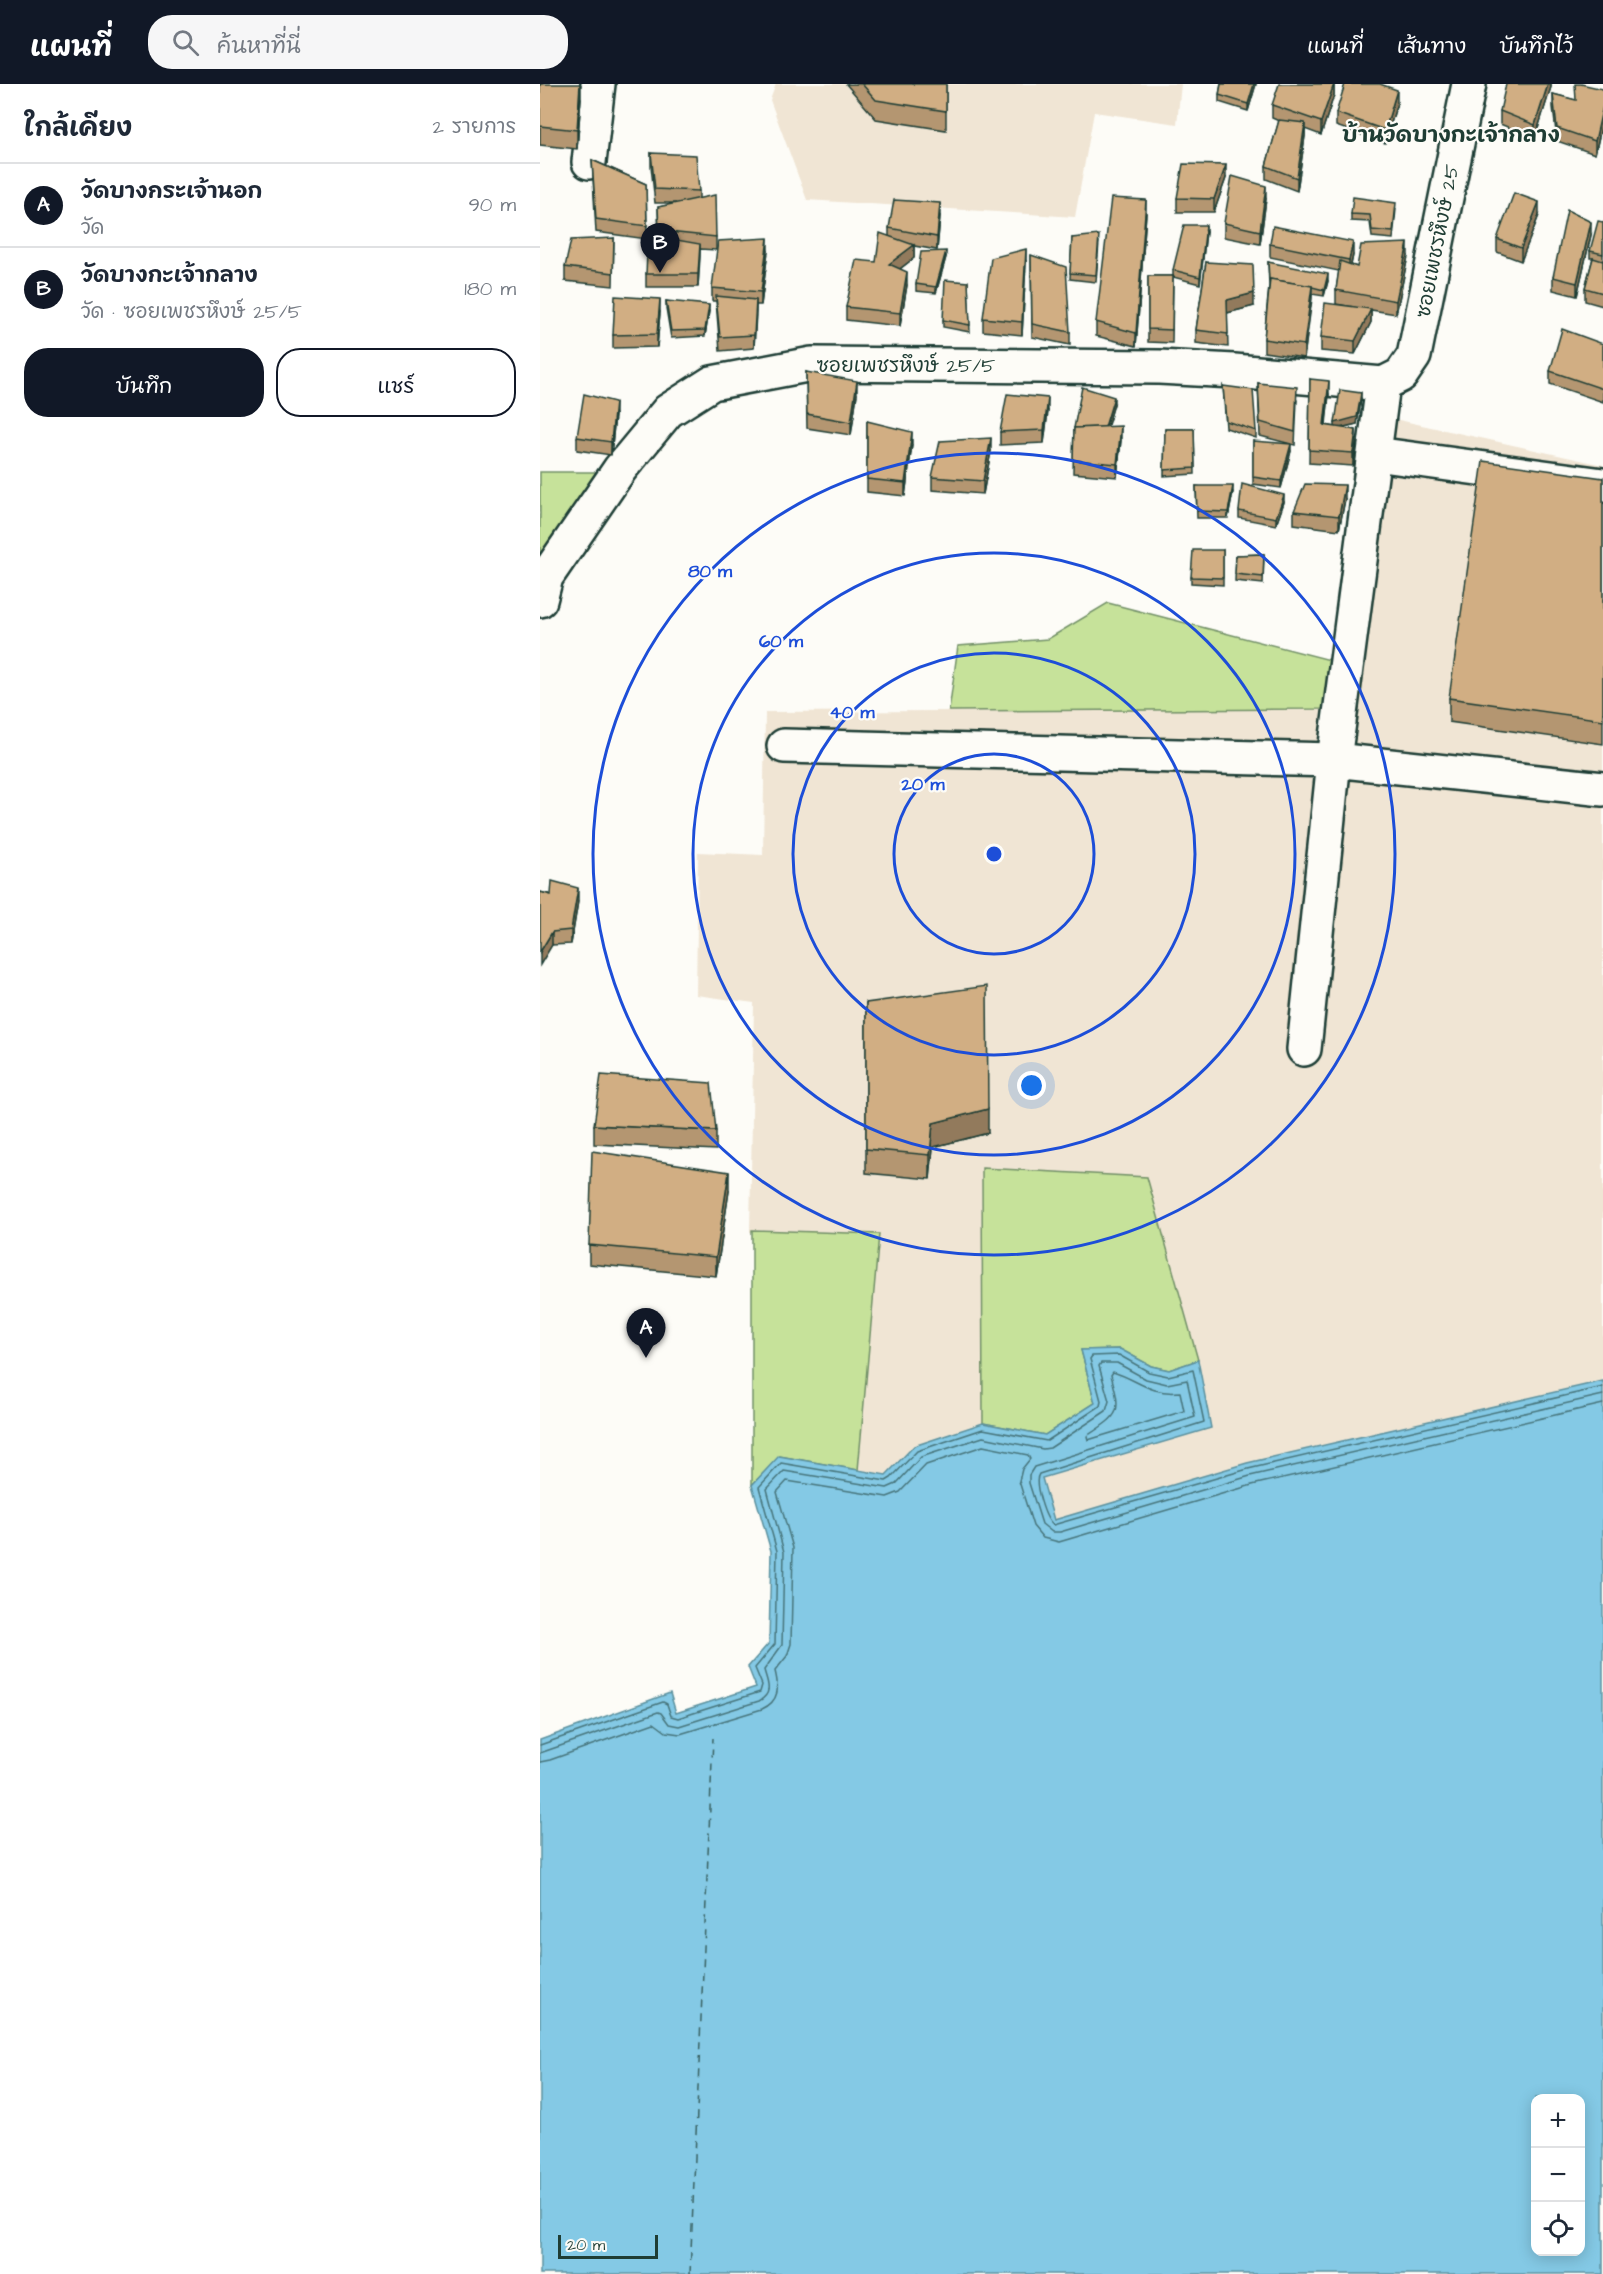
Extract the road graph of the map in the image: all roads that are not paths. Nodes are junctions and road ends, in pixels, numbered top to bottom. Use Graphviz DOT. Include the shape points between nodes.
graph roads {
  1 [pos="598,84"];
  2 [pos="1469,84"];
  3 [pos="589,162"];
  4 [pos="1383,384"];
  5 [pos="1375,454"];
  6 [pos="1603,485"];
  7 [pos="540,600"];
  8 [pos="784,746"];
  9 [pos="1334,760"];
  10 [pos="1603,789"];
  11 [pos="1304,1049"];
  1 -- 3 [label="street"];
  2 -- 4 [label="street, ซอยเพชรหึงษ์ 25" via="1414,356 1401,375"];
  4 -- 5 [label="street"];
  4 -- 7 [label="street, ซอยเพชรหึงษ์ 25/5" via="1159,367 812,364 712,383 668,411 621,469 546,576"];
  5 -- 6 [label="street"];
  5 -- 9 [label="street"];
  8 -- 9 [label="street"];
  9 -- 10 [label="street"];
  9 -- 11 [label="street"];
}
